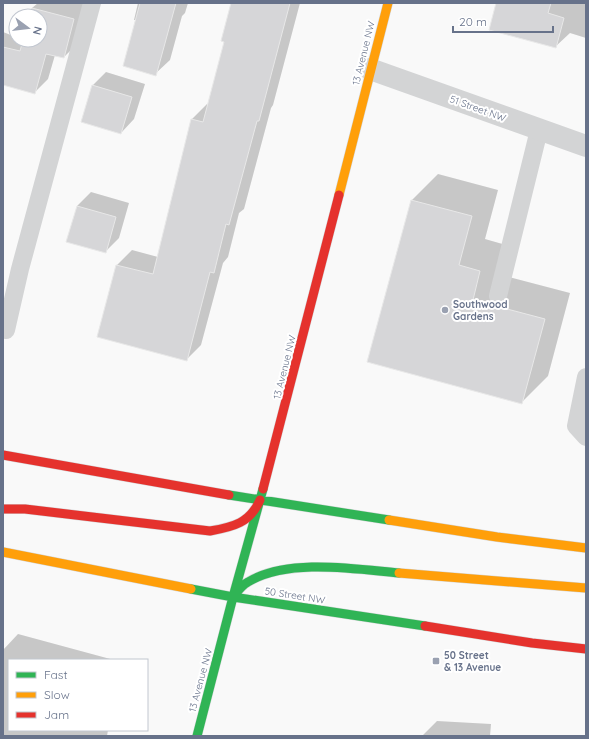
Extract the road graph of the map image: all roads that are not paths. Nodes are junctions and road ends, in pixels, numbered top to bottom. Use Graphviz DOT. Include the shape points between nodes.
graph roads {
  1 [pos="92,3"];
  2 [pos="388,3"];
  3 [pos="370,69"];
  4 [pos="540,130"];
  5 [pos="586,146"];
  6 [pos="498,296"];
  7 [pos="6,330"];
  8 [pos="586,377"];
  9 [pos="586,437"];
  10 [pos="3,455"];
  11 [pos="260,500"];
  12 [pos="3,509"];
  13 [pos="586,548"];
  14 [pos="3,552"];
  15 [pos="586,588"];
  16 [pos="233,597"];
  17 [pos="586,649"];
  18 [pos="196,736"];
  1 -- 7 [label="lane"];
  2 -- 3 [label="main road, 13 Avenue NW"];
  3 -- 4 [label="street, 51 Street NW"];
  3 -- 11 [label="main road, 13 Avenue NW"];
  4 -- 5 [label="street, 51 Street NW"];
  4 -- 6 [label="lane"];
  8 -- 9 [label="lane" via="576,426"];
  10 -- 11 [label="main road"];
  11 -- 12 [label="main road" via="252,515 239,523 210,531"];
  11 -- 13 [label="main road" via="533,543"];
  11 -- 16 [label="main road, 13 Avenue NW"];
  14 -- 16 [label="main road, 50 Street NW"];
  15 -- 16 [label="main road" via="315,566 271,572 247,582"];
  16 -- 17 [label="main road, 50 Street NW"];
  16 -- 18 [label="main road, 13 Avenue NW"];
}
